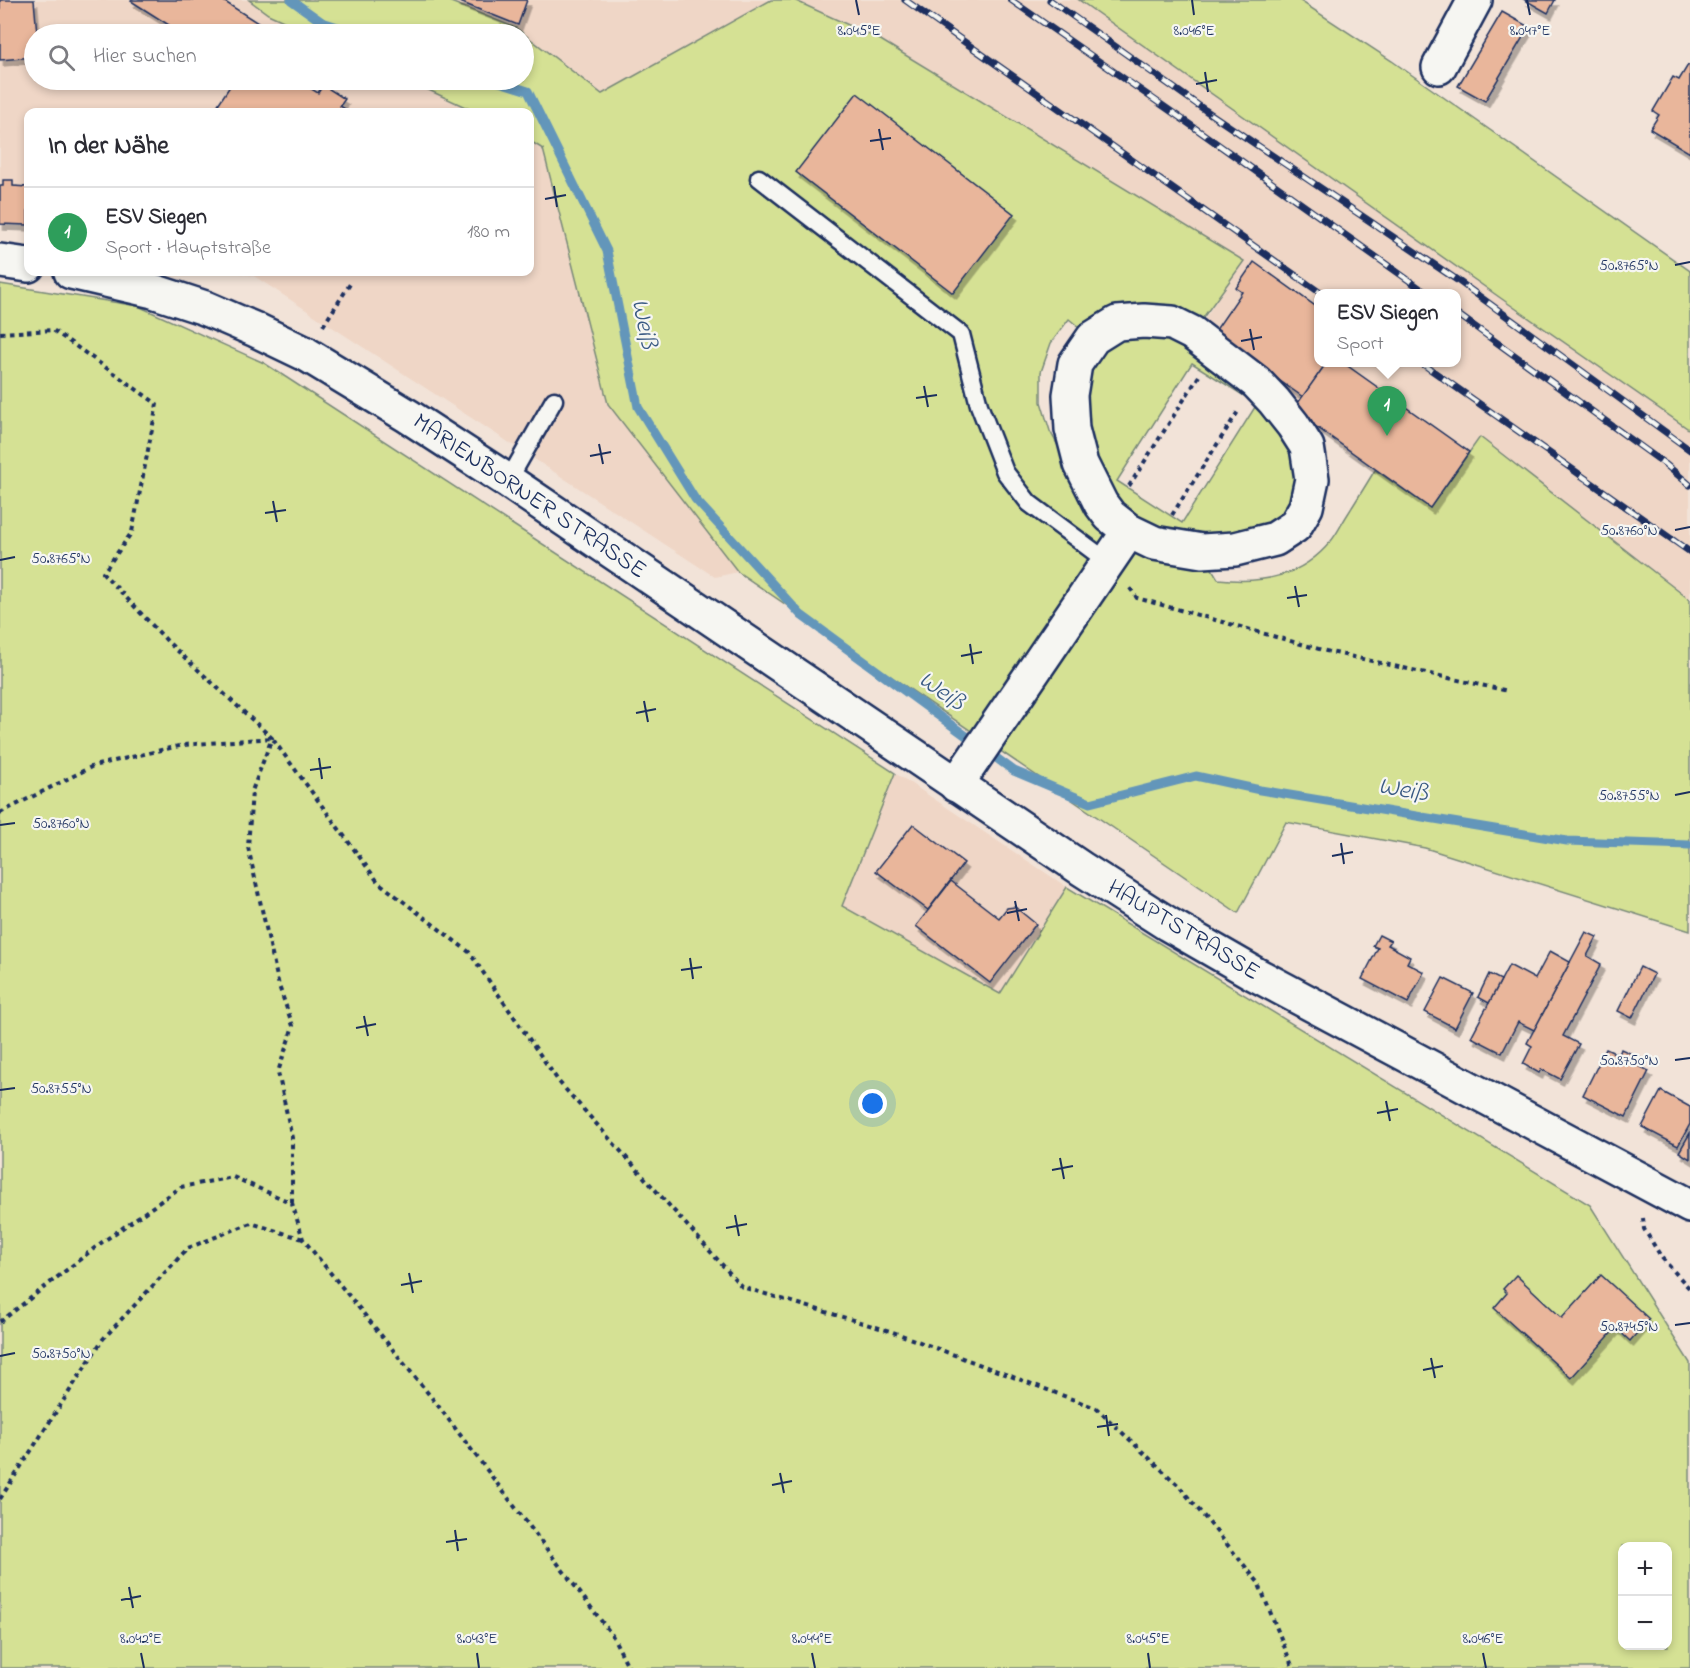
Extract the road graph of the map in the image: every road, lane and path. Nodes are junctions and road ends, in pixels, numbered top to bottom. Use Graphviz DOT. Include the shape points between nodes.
graph roads {
  1 [pos="1475,0"];
  2 [pos="1438,67"];
  3 [pos="759,178"];
  4 [pos="0,261"];
  5 [pos="24,264"];
  6 [pos="88,276"];
  7 [pos="352,281"];
  8 [pos="0,333"];
  9 [pos="1215,350"];
  10 [pos="306,354"];
  11 [pos="1256,382"];
  12 [pos="554,400"];
  13 [pos="508,482"];
  14 [pos="1128,488"];
  15 [pos="1171,516"];
  16 [pos="1129,531"];
  17 [pos="1108,562"];
  18 [pos="1508,691"];
  19 [pos="272,738"];
  20 [pos="965,773"];
  21 [pos="0,813"];
  22 [pos="1641,1179"];
  23 [pos="292,1203"];
  24 [pos="1690,1206"];
  25 [pos="303,1239"];
  26 [pos="1690,1288"];
  27 [pos="0,1322"];
  28 [pos="0,1499"];
  29 [pos="628,1668"];
  30 [pos="1293,1668"];
  1 -- 2 [label="main road"];
  3 -- 17 [label="lane" via="961,334 979,405 1005,472 1029,503"];
  4 -- 5 [label="main road"];
  6 -- 10 [label="main road, MARIENBORNER STRASSE" via="205,308"];
  7 -- 10 [label="path"];
  8 -- 19 [label="path" via="52,330 157,404 132,532 103,573 169,643"];
  9 -- 11 [label="main road"];
  9 -- 14 [label="path"];
  9 -- 16 [label="main road" via="1172,322 1117,323 1093,338 1076,364 1070,395 1071,418 1081,464 1101,504"];
  10 -- 13 [label="main road, MARIENBORNER STRASSE"];
  11 -- 15 [label="path"];
  11 -- 16 [label="main road" via="1306,447 1312,479 1306,507 1295,526 1275,539 1235,549 1202,551 1154,543"];
  12 -- 13 [label="lane"];
  13 -- 20 [label="main road, MARIENBORNER STRASSE"];
  16 -- 17 [label="main road"];
  17 -- 18 [label="path" via="1137,598 1326,651"];
  17 -- 20 [label="main road"];
  19 -- 21 [label="path" via="183,745 93,766"];
  19 -- 23 [label="path" via="252,791 248,847 279,986 293,1026 278,1072 292,1138"];
  19 -- 30 [label="path" via="378,882 469,952 559,1082 742,1287 893,1332 1096,1408 1179,1486 1258,1582"];
  20 -- 22 [label="main road, HAUPTSTRASSE" via="1082,869 1168,924"];
  22 -- 24 [label="main road, HAUPTSTRASSE"];
  22 -- 26 [label="path" via="1644,1229 1662,1258"];
  23 -- 25 [label="path"];
  23 -- 27 [label="path" via="232,1177 181,1187"];
  25 -- 28 [label="path" via="251,1223 188,1248 103,1339"];
  25 -- 29 [label="path" via="598,1616"];
}
